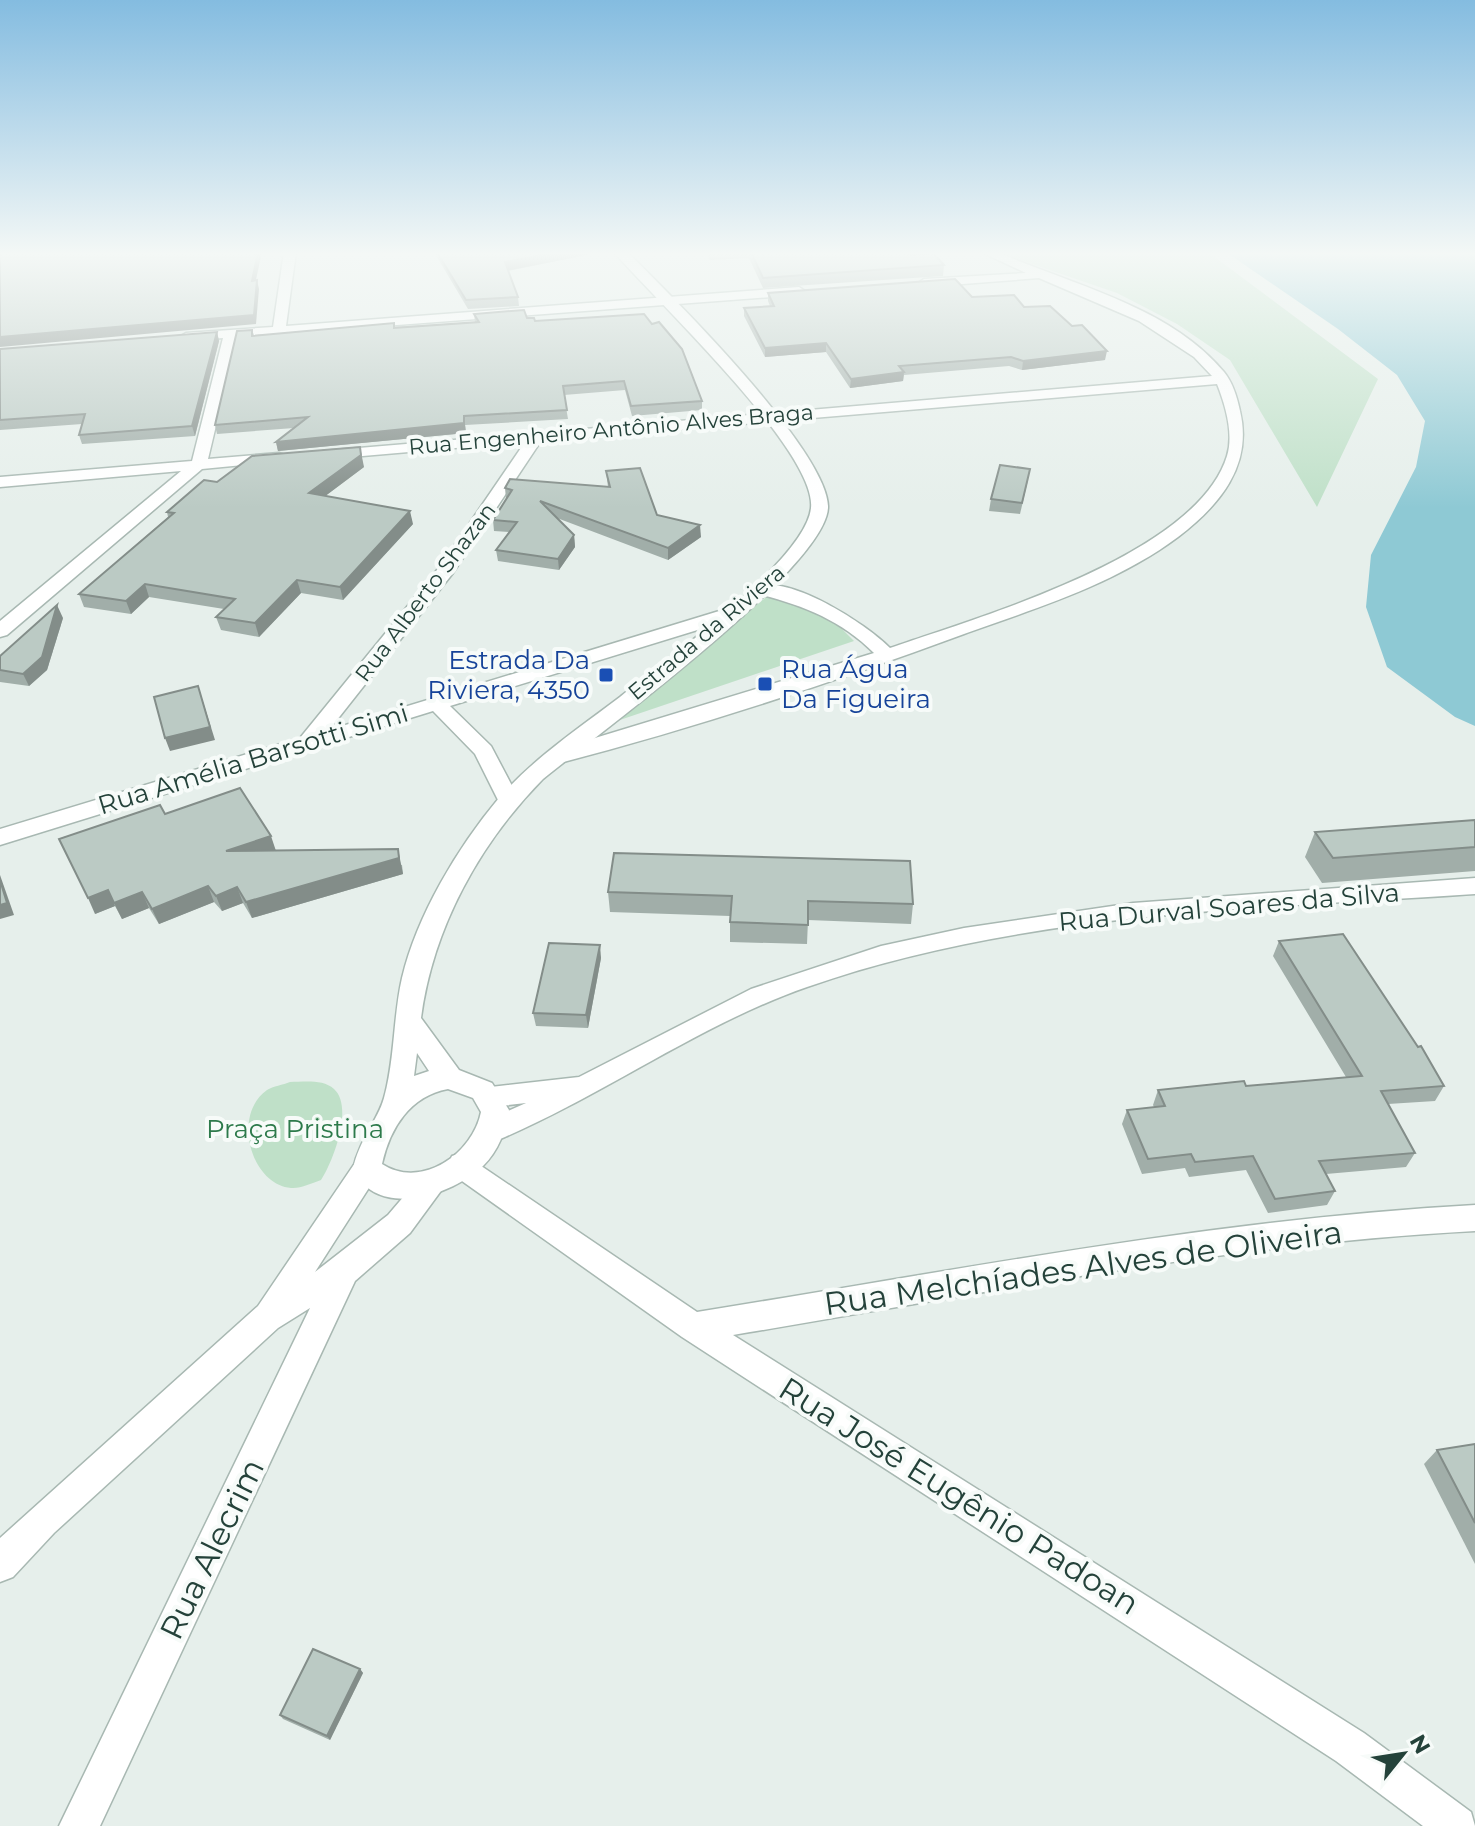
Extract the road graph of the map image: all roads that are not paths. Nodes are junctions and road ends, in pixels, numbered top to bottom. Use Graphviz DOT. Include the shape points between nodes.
graph roads {
  1 [pos="182,337"];
  2 [pos="230,337"];
  3 [pos="701,337"];
  4 [pos="1177,337"];
  5 [pos="170,338"];
  6 [pos="1222,379"];
  7 [pos="769,415"];
  8 [pos="536,437"];
  9 [pos="199,464"];
  10 [pos="0,482"];
  11 [pos="764,590"];
  12 [pos="736,612"];
  13 [pos="0,631"];
  14 [pos="887,656"];
  15 [pos="436,703"];
  16 [pos="308,742"];
  17 [pos="556,757"];
  18 [pos="509,801"];
  19 [pos="0,837"];
  20 [pos="1475,886"];
  21 [pos="409,1022"];
  22 [pos="449,1078"];
  23 [pos="584,1086"];
  24 [pos="492,1096"];
  25 [pos="397,1103"];
  26 [pos="495,1129"];
  27 [pos="462,1165"];
  28 [pos="367,1169"];
  29 [pos="432,1184"];
  30 [pos="1475,1218"];
  31 [pos="344,1271"];
  32 [pos="267,1318"];
  33 [pos="693,1327"];
  34 [pos="0,1564"];
  35 [pos="79,1826"];
  36 [pos="1457,1826"];
  1 -- 5 [label="street"];
  2 -- 9 [label="street"];
  3 -- 7 [label="street, Estrada da Riviera"];
  4 -- 6 [label="street" via="1195,348"];
  6 -- 7 [label="street, Rua Engenheiro Antônio Alves Braga"];
  6 -- 14 [label="street" via="1235,422 1235,456 1202,506 1167,538 1095,580"];
  7 -- 8 [label="street, Rua Engenheiro Antônio Alves Braga"];
  7 -- 11 [label="street, Estrada da Riviera" via="810,476 820,506 818,526 805,546"];
  8 -- 9 [label="street, Rua Engenheiro Antônio Alves Braga"];
  8 -- 16 [label="street, Rua Alberto Shazan" via="447,569"];
  9 -- 10 [label="street, Rua Engenheiro Antônio Alves Braga"];
  9 -- 13 [label="street"];
  11 -- 12 [label="street, Estrada da Riviera"];
  11 -- 14 [label="street" via="836,612"];
  12 -- 15 [label="street, Rua Amélia Barsotti Simi"];
  12 -- 17 [label="street, Estrada da Riviera"];
  14 -- 17 [label="street"];
  15 -- 16 [label="street, Rua Amélia Barsotti Simi"];
  15 -- 18 [label="street" via="484,751"];
  16 -- 19 [label="street, Rua Amélia Barsotti Simi"];
  17 -- 18 [label="street, Estrada da Riviera"];
  18 -- 21 [label="street, Estrada da Riviera" via="434,925 415,976"];
  20 -- 23 [label="street, Rua Durval Soares da Silva" via="1146,909 923,946 796,981 641,1053"];
  21 -- 22 [label="street"];
  21 -- 25 [label="street, Estrada da Riviera"];
  22 -- 24 [label="street" via="474,1082"];
  22 -- 25 [label="street" via="419,1085"];
  23 -- 24 [label="street, Rua Durval Soares da Silva"];
  23 -- 26 [label="street, Rua Durval Soares da Silva" via="546,1109"];
  24 -- 26 [label="street"];
  25 -- 28 [label="street" via="370,1152"];
  26 -- 27 [label="street"];
  27 -- 29 [label="street"];
  27 -- 33 [label="street, Rua José Eugênio Padoan"];
  28 -- 29 [label="street" via="376,1181 393,1187"];
  28 -- 32 [label="street"];
  29 -- 31 [label="street" via="399,1224"];
  30 -- 33 [label="street, Rua Melchíades Alves de Oliveira" via="1128,1256"];
  31 -- 32 [label="street"];
  31 -- 35 [label="street, Rua Alecrim"];
  32 -- 34 [label="street"];
  33 -- 36 [label="street, Rua José Eugênio Padoan" via="1337,1739"];
}
